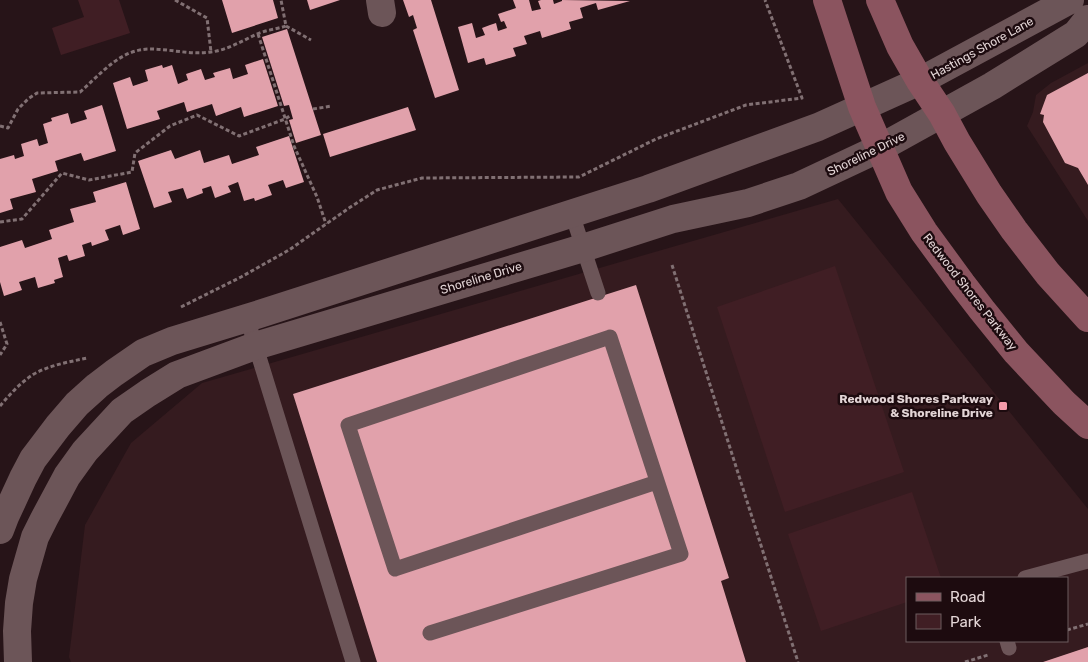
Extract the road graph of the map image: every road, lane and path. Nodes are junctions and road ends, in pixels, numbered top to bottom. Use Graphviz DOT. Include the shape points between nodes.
graph roads {
  1 [pos="175,0"];
  2 [pos="281,0"];
  3 [pos="765,0"];
  4 [pos="827,0"];
  5 [pos="880,0"];
  6 [pos="1070,0"];
  7 [pos="1088,19"];
  8 [pos="286,26"];
  9 [pos="258,34"];
  10 [pos="312,40"];
  11 [pos="211,52"];
  12 [pos="920,81"];
  13 [pos="332,106"];
  14 [pos="862,107"];
  15 [pos="313,109"];
  16 [pos="942,114"];
  17 [pos="291,115"];
  18 [pos="285,119"];
  19 [pos="0,126"];
  20 [pos="880,148"];
  21 [pos="572,214"];
  22 [pos="0,222"];
  23 [pos="326,224"];
  24 [pos="583,248"];
  25 [pos="672,265"];
  26 [pos="598,293"];
  27 [pos="180,308"];
  28 [pos="246,318"];
  29 [pos="1088,318"];
  30 [pos="0,322"];
  31 [pos="255,346"];
  32 [pos="0,355"];
  33 [pos="87,358"];
  34 [pos="0,406"];
  35 [pos="1088,425"];
  36 [pos="657,482"];
  37 [pos="0,530"];
  38 [pos="1088,561"];
  39 [pos="1029,577"];
  40 [pos="1088,624"];
  41 [pos="1068,630"];
  42 [pos="430,633"];
  43 [pos="18,662"];
  44 [pos="353,662"];
  45 [pos="798,662"];
  1 -- 11 [label="path" via="207,18"];
  2 -- 8 [label="path"];
  3 -- 23 [label="path" via="802,98 746,105 656,139 579,177 422,178 377,190"];
  4 -- 14 [label="main road, Redwood Shores Parkway"];
  5 -- 12 [label="main road"];
  6 -- 12 [label="street, Hastings Shore Lane"];
  7 -- 16 [label="street, Shoreline Drive" via="1076,34"];
  8 -- 9 [label="path"];
  8 -- 10 [label="path"];
  9 -- 11 [label="path" via="230,48"];
  9 -- 18 [label="path"];
  11 -- 19 [label="path" via="136,50 112,62 80,92 37,93 18,109 8,128"];
  12 -- 14 [label="street"];
  12 -- 16 [label="main road"];
  13 -- 15 [label="path"];
  14 -- 20 [label="main road, Redwood Shores Parkway"];
  14 -- 21 [label="street" via="818,127"];
  16 -- 20 [label="street, Shoreline Drive"];
  16 -- 29 [label="main road" via="1014,230"];
  17 -- 18 [label="path"];
  18 -- 22 [label="path" via="239,136 197,115 170,126 135,153 132,172 89,180 62,173 22,219"];
  18 -- 23 [label="path"];
  20 -- 24 [label="street, Shoreline Drive" via="799,186 748,203 673,219"];
  20 -- 35 [label="main road, Redwood Shores Parkway" via="899,192 962,284 1016,352"];
  21 -- 24 [label="lane"];
  21 -- 28 [label="street"];
  23 -- 27 [label="path" via="249,273"];
  24 -- 26 [label="lane"];
  24 -- 31 [label="street, Shoreline Drive"];
  25 -- 45 [label="path"];
  28 -- 31 [label="lane"];
  28 -- 37 [label="street" via="143,353 97,386 58,426 33,459"];
  30 -- 32 [label="path" via="7,344"];
  31 -- 43 [label="street, Shoreline Drive" via="177,375 148,392 122,411 85,451 53,499 29,556 19,603"];
  31 -- 44 [label="lane"];
  33 -- 34 [label="path" via="34,374 12,391"];
  36 -- 36 [label="lane" via="395,569 348,425 610,338"];
  36 -- 42 [label="lane" via="681,554"];
  38 -- 39 [label="lane"];
  40 -- 41 [label="path"];
}
